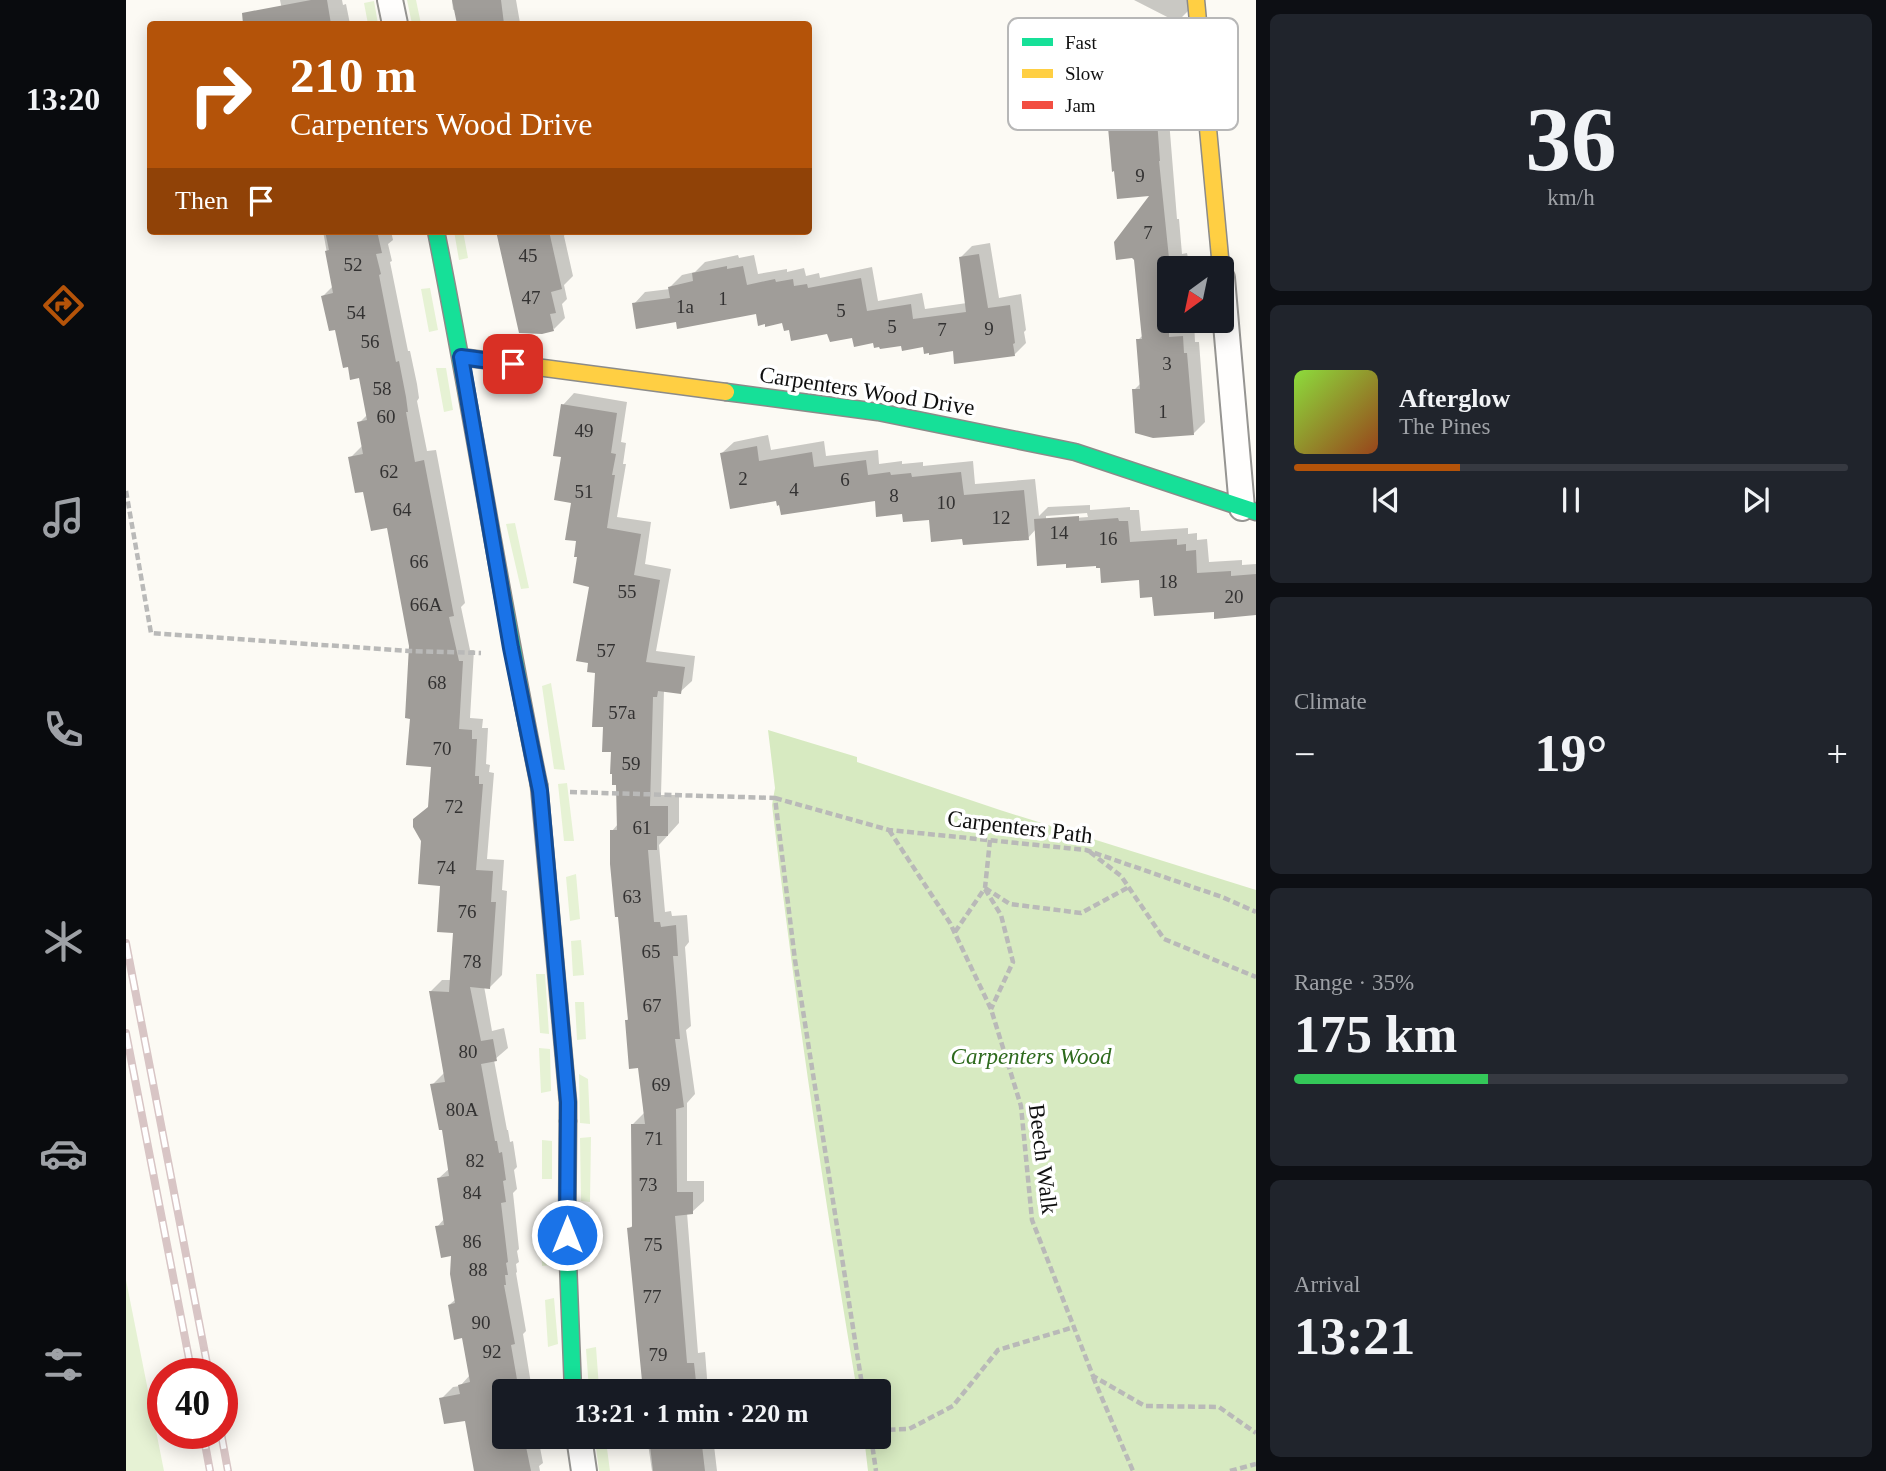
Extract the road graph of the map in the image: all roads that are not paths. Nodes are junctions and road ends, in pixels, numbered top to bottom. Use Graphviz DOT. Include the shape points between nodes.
graph roads {
  1 [pos="390,0"];
  2 [pos="1196,0"];
  3 [pos="1198,18"];
  4 [pos="394,21"];
  5 [pos="1208,130"];
  6 [pos="437,235"];
  7 [pos="1220,256"];
  8 [pos="1228,333"];
  9 [pos="461,357"];
  10 [pos="1249,510"];
  11 [pos="573,1379"];
  12 [pos="581,1449"];
  13 [pos="584,1471"];
  1 -- 4 [label="street"];
  2 -- 3 [label="street"];
  5 -- 7 [label="street"];
  6 -- 9 [label="street"];
  8 -- 10 [label="street"];
  9 -- 10 [label="street, Carpenters Wood Drive" via="878,412 1075,452"];
  9 -- 11 [label="street" via="540,791 568,1102"];
  12 -- 13 [label="street"];
}
